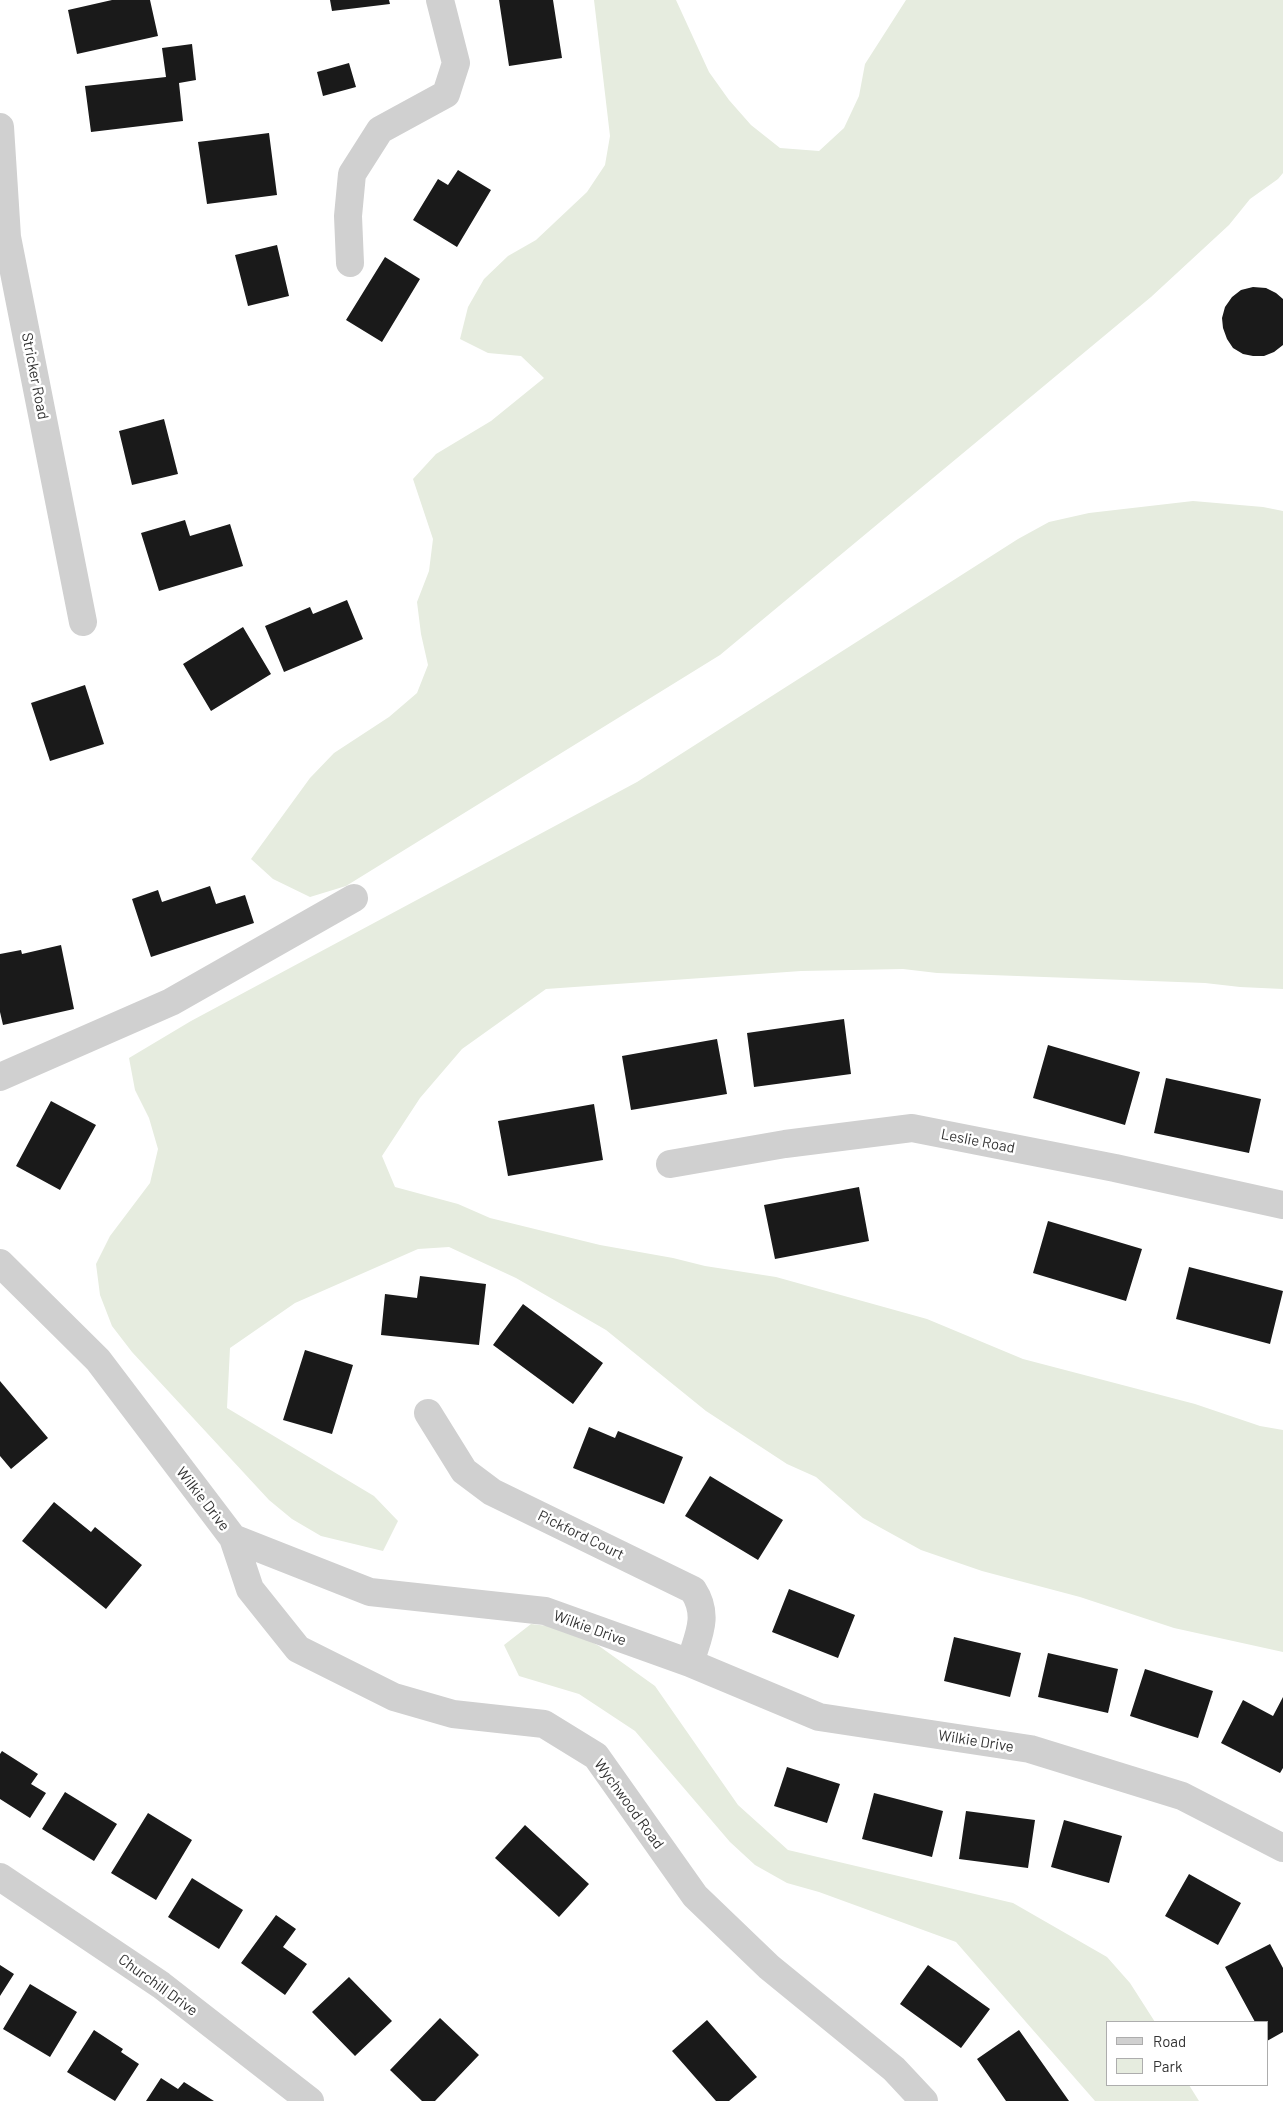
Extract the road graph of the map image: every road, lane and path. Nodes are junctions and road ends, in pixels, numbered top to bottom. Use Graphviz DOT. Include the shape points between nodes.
graph roads {
  1 [pos="440,0"];
  2 [pos="0,127"];
  3 [pos="350,263"];
  4 [pos="83,622"];
  5 [pos="354,898"];
  6 [pos="0,1077"];
  7 [pos="670,1164"];
  8 [pos="1283,1205"];
  9 [pos="0,1263"];
  10 [pos="428,1412"];
  11 [pos="233,1538"];
  12 [pos="690,1664"];
  13 [pos="1283,1848"];
  14 [pos="0,1877"];
  15 [pos="310,2101"];
  16 [pos="924,2101"];
  1 -- 3 [label="street" via="456,63 446,94 380,130 352,174 348,216"];
  2 -- 4 [label="street, Stricker Road" via="7,237"];
  5 -- 6 [label="street" via="171,1002"];
  7 -- 8 [label="street, Leslie Road" via="785,1144 912,1128"];
  9 -- 11 [label="street, Wilkie Drive" via="98,1360"];
  10 -- 12 [label="street, Pickford Court" via="464,1471 492,1492 693,1590 701,1602 703,1620"];
  11 -- 12 [label="street, Wilkie Drive" via="370,1592 545,1611"];
  11 -- 16 [label="street, Wychwood Road" via="250,1589 298,1649 394,1697 453,1714 544,1724 596,1756 695,1896 769,1967 894,2069"];
  12 -- 13 [label="street, Wilkie Drive" via="819,1717 1030,1749 1182,1796"];
  14 -- 15 [label="street, Churchill Drive" via="161,1986"];
}
